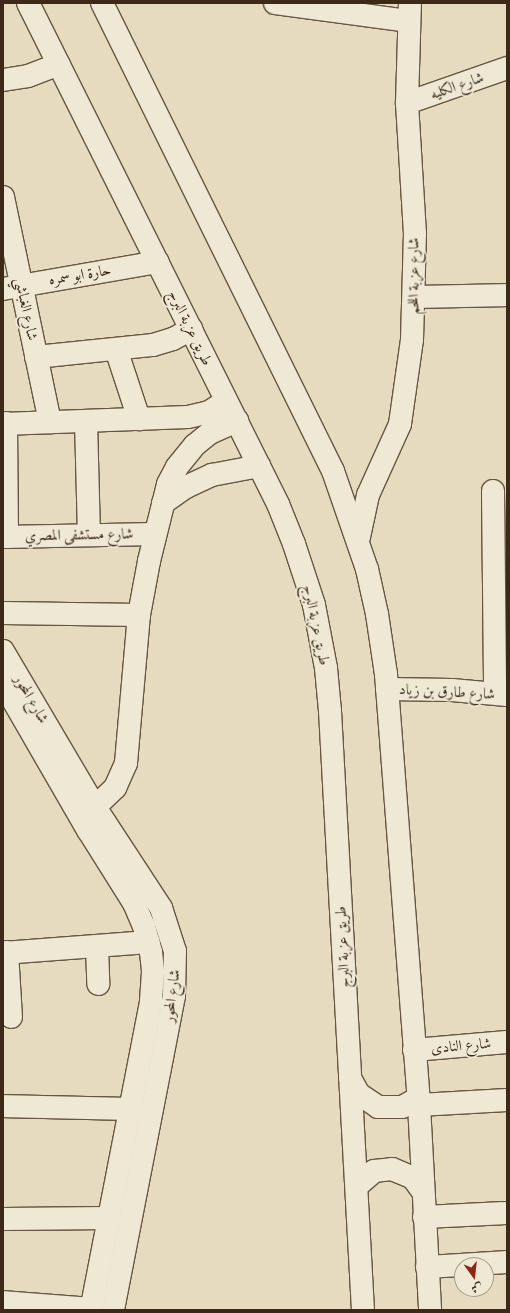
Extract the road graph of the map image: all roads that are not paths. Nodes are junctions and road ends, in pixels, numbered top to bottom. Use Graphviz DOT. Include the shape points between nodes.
graph roads {
  1 [pos="28,3"];
  2 [pos="102,3"];
  3 [pos="275,3"];
  4 [pos="409,12"];
  5 [pos="59,64"];
  6 [pos="507,68"];
  7 [pos="3,80"];
  8 [pos="407,103"];
  9 [pos="3,197"];
  10 [pos="158,262"];
  11 [pos="12,287"];
  12 [pos="507,295"];
  13 [pos="415,298"];
  14 [pos="191,329"];
  15 [pos="116,349"];
  16 [pos="36,358"];
  17 [pos="226,401"];
  18 [pos="139,419"];
  19 [pos="86,421"];
  20 [pos="50,422"];
  21 [pos="237,422"];
  22 [pos="4,424"];
  23 [pos="259,466"];
  24 [pos="493,491"];
  25 [pos="163,503"];
  26 [pos="155,534"];
  27 [pos="89,535"];
  28 [pos="5,537"];
  29 [pos="359,540"];
  30 [pos="3,613"];
  31 [pos="140,614"];
  32 [pos="3,651"];
  33 [pos="387,689"];
  34 [pos="6,692"];
  35 [pos="501,694"];
  36 [pos="95,807"];
  37 [pos="149,942"];
  38 [pos="97,946"];
  39 [pos="5,953"];
  40 [pos="98,984"];
  41 [pos="11,1017"];
  42 [pos="507,1042"];
  43 [pos="414,1050"];
  44 [pos="151,1062"];
  45 [pos="350,1078"];
  46 [pos="507,1100"];
  47 [pos="418,1101"];
  48 [pos="3,1106"];
  49 [pos="130,1109"];
  50 [pos="357,1186"];
  51 [pos="423,1192"];
  52 [pos="507,1213"];
  53 [pos="424,1217"];
  54 [pos="109,1218"];
  55 [pos="3,1219"];
  56 [pos="507,1262"];
  57 [pos="427,1267"];
  58 [pos="3,1302"];
  59 [pos="91,1309"];
  60 [pos="113,1310"];
  61 [pos="363,1310"];
  62 [pos="430,1310"];
  1 -- 5 [label="street, طريق عزبة البرج"];
  2 -- 29 [label="street" via="327,458"];
  3 -- 4 [label="street"];
  4 -- 8 [label="street, شارع عزبة اللحم"];
  5 -- 7 [label="street" via="28,76"];
  5 -- 10 [label="street, طريق عزبة البرج"];
  6 -- 8 [label="street, شارع الكليه"];
  8 -- 13 [label="street, شارع عزبة اللحم" via="415,234"];
  9 -- 11 [label="street, شارع الغباشي"];
  10 -- 11 [label="street, حارة ابو سمره"];
  10 -- 14 [label="street, طريق عزبة البرج"];
  11 -- 16 [label="street, شارع الغباشي"];
  12 -- 13 [label="street"];
  13 -- 29 [label="street, شارع عزبة اللحم" via="409,375 400,424 368,495"];
  14 -- 15 [label="street" via="160,343"];
  14 -- 17 [label="street, طريق عزبة البرج"];
  15 -- 16 [label="street"];
  15 -- 18 [label="street"];
  16 -- 20 [label="street, شارع الغباشي"];
  17 -- 18 [label="street" via="209,412 195,416"];
  17 -- 21 [label="street, طريق عزبة البرج"];
  18 -- 19 [label="street"];
  19 -- 20 [label="street"];
  19 -- 27 [label="street"];
  20 -- 22 [label="street"];
  21 -- 23 [label="street, طريق عزبة البرج"];
  21 -- 25 [label="street" via="210,434 188,452 172,476"];
  22 -- 28 [label="street"];
  23 -- 25 [label="street" via="230,470 204,478"];
  23 -- 45 [label="street, طريق عزبة البرج" via="287,524 301,564 314,605 326,668"];
  24 -- 35 [label="street"];
  25 -- 26 [label="street"];
  26 -- 27 [label="street, شارع مستشفى المصري"];
  26 -- 31 [label="street"];
  27 -- 28 [label="street, شارع مستشفى المصري"];
  29 -- 33 [label="street" via="377,614"];
  30 -- 31 [label="street"];
  31 -- 36 [label="street" via="126,763 115,788"];
  32 -- 36 [label="street, شارع المحور"];
  33 -- 35 [label="street, شارع طارق بن زياد"];
  33 -- 43 [label="street"];
  34 -- 37 [label="street, شارع المحور" via="134,903"];
  36 -- 44 [label="street, شارع المحور" via="152,892 171,933 176,960 175,987"];
  37 -- 38 [label="street"];
  37 -- 44 [label="street, شارع المحور" via="153,972"];
  38 -- 39 [label="street"];
  38 -- 40 [label="street"];
  39 -- 41 [label="street"];
  42 -- 43 [label="street, شارع النادى"];
  43 -- 47 [label="street"];
  44 -- 49 [label="street, شارع المحور"];
  44 -- 60 [label="street, شارع المحور"];
  45 -- 47 [label="street" via="359,1094 378,1107 402,1107"];
  45 -- 50 [label="street, طريق عزبة البرج"];
  46 -- 47 [label="street"];
  47 -- 51 [label="street"];
  48 -- 49 [label="street"];
  49 -- 54 [label="street, شارع المحور"];
  50 -- 51 [label="street" via="374,1171 392,1168 413,1178"];
  50 -- 61 [label="street, طريق عزبة البرج"];
  51 -- 53 [label="street"];
  52 -- 53 [label="street"];
  53 -- 57 [label="street"];
  54 -- 55 [label="street"];
  54 -- 59 [label="street, شارع المحور"];
  56 -- 57 [label="street"];
  57 -- 62 [label="street"];
  58 -- 59 [label="street"];
}
